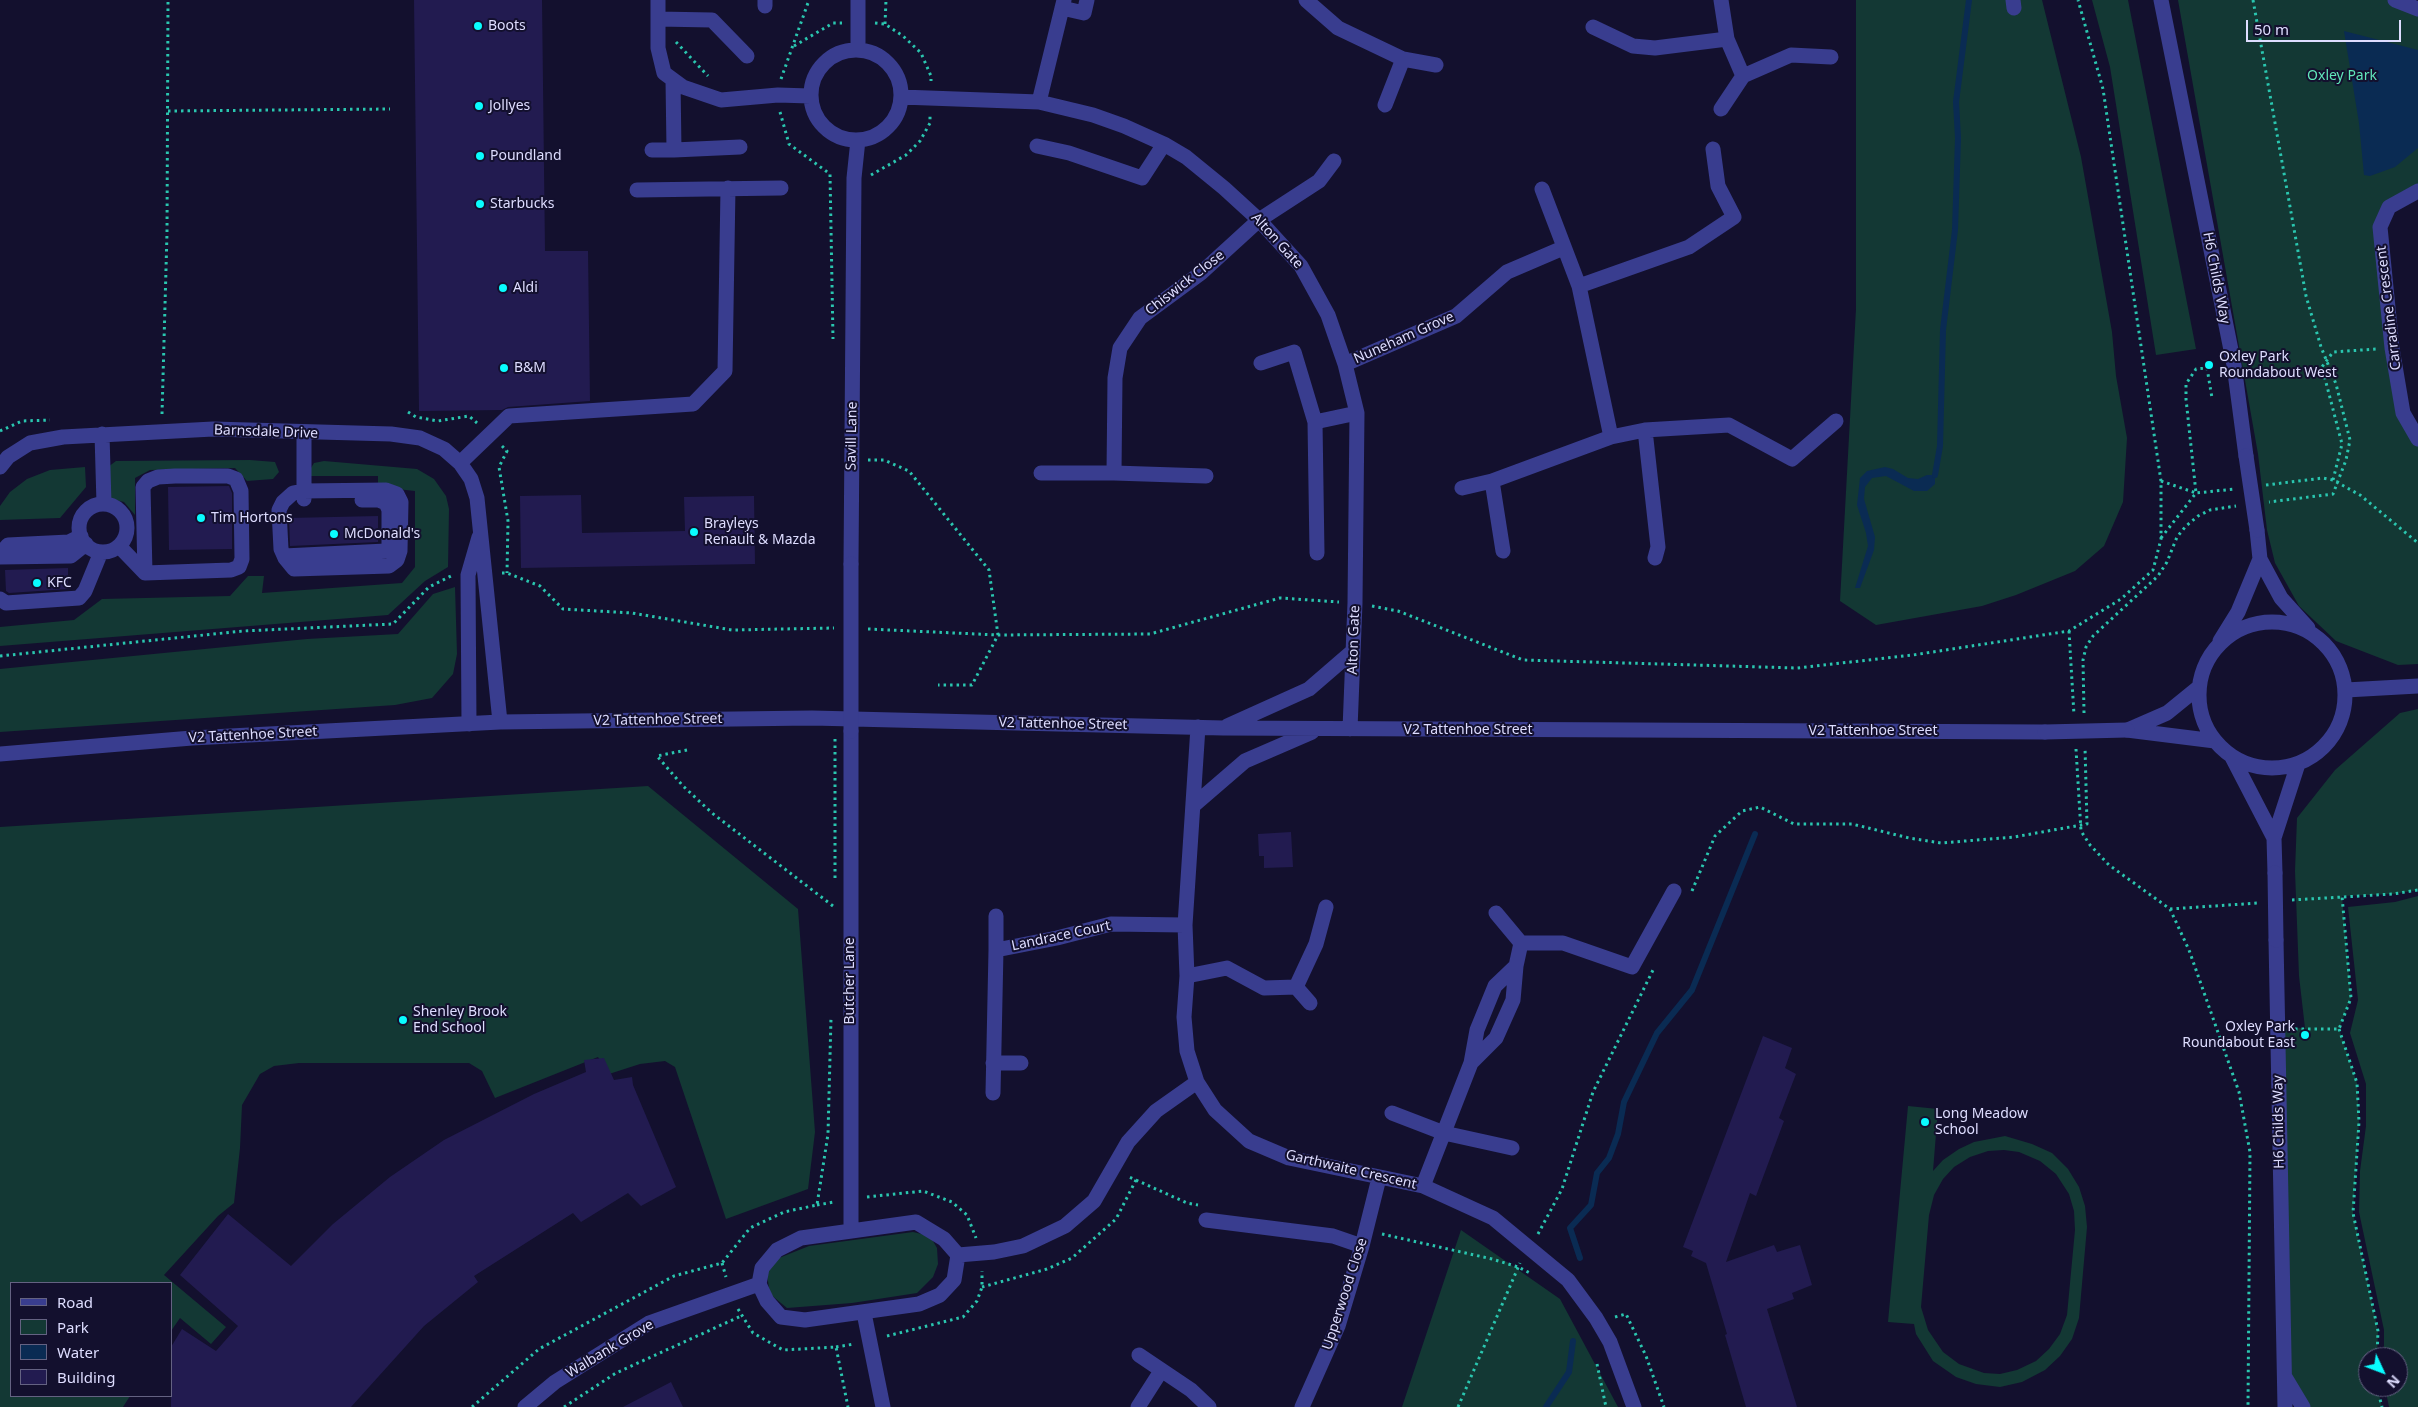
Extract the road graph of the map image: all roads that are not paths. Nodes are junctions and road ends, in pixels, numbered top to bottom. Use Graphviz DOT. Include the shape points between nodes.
graph roads {
  1 [pos="658,0"];
  2 [pos="858,0"];
  3 [pos="1306,0"];
  4 [pos="1721,0"];
  5 [pos="2160,0"];
  6 [pos="2395,0"];
  7 [pos="1063,4"];
  8 [pos="1086,6"];
  9 [pos="2418,9"];
  10 [pos="658,19"];
  11 [pos="1593,26"];
  12 [pos="1727,39"];
  13 [pos="858,49"];
  14 [pos="747,56"];
  15 [pos="1831,57"];
  16 [pos="1403,59"];
  17 [pos="1436,64"];
  18 [pos="1743,76"];
  19 [pos="673,80"];
  20 [pos="810,96"];
  21 [pos="902,97"];
  22 [pos="1039,102"];
  23 [pos="1385,105"];
  24 [pos="1721,110"];
  25 [pos="858,140"];
  26 [pos="1164,144"];
  27 [pos="1037,146"];
  28 [pos="740,147"];
  29 [pos="1713,149"];
  30 [pos="652,150"];
  31 [pos="674,150"];
  32 [pos="1334,161"];
  33 [pos="728,188"];
  34 [pos="781,188"];
  35 [pos="1542,189"];
  36 [pos="637,190"];
  37 [pos="2418,191"];
  38 [pos="1260,220"];
  39 [pos="1563,248"];
  40 [pos="1579,286"];
  41 [pos="1260,363"];
  42 [pos="1345,364"];
  43 [pos="1357,413"];
  44 [pos="1836,421"];
  45 [pos="1315,422"];
  46 [pos="1645,430"];
  47 [pos="304,433"];
  48 [pos="102,434"];
  49 [pos="1611,437"];
  50 [pos="2418,439"];
  51 [pos="460,463"];
  52 [pos="0,467"];
  53 [pos="1041,473"];
  54 [pos="1114,473"];
  55 [pos="1206,476"];
  56 [pos="1492,481"];
  57 [pos="1462,488"];
  58 [pos="303,491"];
  59 [pos="104,504"];
  60 [pos="480,533"];
  61 [pos="83,540"];
  62 [pos="119,546"];
  63 [pos="1504,551"];
  64 [pos="101,552"];
  65 [pos="1317,553"];
  66 [pos="0,555"];
  67 [pos="1655,558"];
  68 [pos="2260,559"];
  69 [pos="145,573"];
  70 [pos="0,599"];
  71 [pos="2314,634"];
  72 [pos="1353,651"];
  73 [pos="2211,654"];
  74 [pos="2418,686"];
  75 [pos="2199,687"];
  76 [pos="2346,690"];
  77 [pos="500,722"];
  78 [pos="469,724"];
  79 [pos="1198,727"];
  80 [pos="1223,728"];
  81 [pos="1318,729"];
  82 [pos="1350,729"];
  83 [pos="2127,730"];
  84 [pos="851,732"];
  85 [pos="2215,741"];
  86 [pos="0,754"];
  87 [pos="2232,757"];
  88 [pos="2298,764"];
  89 [pos="1194,805"];
  90 [pos="2274,838"];
  91 [pos="1674,891"];
  92 [pos="1326,907"];
  93 [pos="1496,913"];
  94 [pos="996,916"];
  95 [pos="1186,925"];
  96 [pos="1520,943"];
  97 [pos="996,950"];
  98 [pos="1516,966"];
  99 [pos="1187,976"];
  100 [pos="1296,987"];
  101 [pos="1310,1003"];
  102 [pos="993,1063"];
  103 [pos="1021,1063"];
  104 [pos="1471,1063"];
  105 [pos="1197,1082"];
  106 [pos="993,1093"];
  107 [pos="1392,1113"];
  108 [pos="1444,1134"];
  109 [pos="1512,1148"];
  110 [pos="1379,1178"];
  111 [pos="1423,1186"];
  112 [pos="1206,1220"];
  113 [pos="851,1231"];
  114 [pos="1362,1246"];
  115 [pos="958,1255"];
  116 [pos="759,1284"];
  117 [pos="864,1313"];
  118 [pos="1139,1355"];
  119 [pos="1161,1371"];
  120 [pos="2284,1375"];
  121 [pos="525,1407"];
  122 [pos="883,1407"];
  123 [pos="1138,1407"];
  124 [pos="1209,1407"];
  125 [pos="1302,1407"];
  126 [pos="1634,1407"];
  127 [pos="2285,1407"];
  128 [pos="2303,1407"];
  1 -- 10 [label="street"];
  2 -- 13 [label="street"];
  3 -- 16 [label="street" via="1338,28"];
  4 -- 12 [label="street"];
  5 -- 68 [label="street, H6 Childs Way, bridge" via="2234,365"];
  6 -- 9 [label="street"];
  7 -- 8 [label="street"];
  7 -- 22 [label="street"];
  10 -- 14 [label="street" via="712,20"];
  10 -- 19 [label="street" via="658,48 664,73"];
  11 -- 12 [label="street" via="1633,46 1655,48"];
  12 -- 18 [label="street"];
  13 -- 20 [label="street" via="843,51 819,68 812,81"];
  13 -- 21 [label="street" via="884,59 894,70"];
  15 -- 18 [label="street" via="1791,55"];
  16 -- 17 [label="street"];
  16 -- 23 [label="street"];
  18 -- 24 [label="street"];
  19 -- 20 [label="street" via="721,100"];
  19 -- 31 [label="street"];
  20 -- 25 [label="street" via="814,114 825,128 835,136"];
  21 -- 22 [label="street, Alton Gate"];
  21 -- 25 [label="street" via="899,110 888,127 871,138"];
  22 -- 26 [label="street, Alton Gate" via="1093,114"];
  25 -- 84 [label="street, Savill Lane, bridge" via="854,178"];
  26 -- 27 [label="street" via="1142,178 1069,153"];
  26 -- 38 [label="street, Alton Gate" via="1186,157"];
  28 -- 31 [label="street"];
  29 -- 40 [label="street" via="1718,186 1734,217 1689,247"];
  30 -- 31 [label="street"];
  32 -- 38 [label="street, Chiswick Close" via="1319,181"];
  33 -- 34 [label="street"];
  33 -- 36 [label="street"];
  33 -- 51 [label="street" via="725,371 692,404 508,416"];
  35 -- 39 [label="street"];
  37 -- 50 [label="street, Carradine Crescent" via="2390,207 2380,227 2392,348 2403,413"];
  38 -- 42 [label="street, Alton Gate" via="1301,266 1328,315"];
  38 -- 54 [label="street, Chiswick Close" via="1202,273 1140,318 1120,348 1115,378"];
  39 -- 40 [label="street"];
  39 -- 42 [label="street, Nuneham Grove" via="1507,272 1456,316"];
  40 -- 49 [label="street"];
  41 -- 45 [label="street" via="1294,352"];
  42 -- 43 [label="street, Alton Gate"];
  43 -- 45 [label="street"];
  43 -- 72 [label="street, Alton Gate"];
  44 -- 46 [label="street" via="1792,459 1729,425"];
  45 -- 65 [label="street"];
  46 -- 49 [label="street"];
  46 -- 67 [label="street" via="1658,547"];
  47 -- 48 [label="street, Barnsdale Drive" via="213,429"];
  47 -- 51 [label="street, Barnsdale Drive" via="391,434 420,438 444,449"];
  47 -- 58 [label="street"];
  48 -- 52 [label="street, Barnsdale Drive" via="30,443 8,457"];
  48 -- 59 [label="street"];
  49 -- 56 [label="street"];
  51 -- 60 [label="street, Barnsdale Drive" via="471,479 477,498"];
  53 -- 54 [label="street"];
  54 -- 55 [label="street"];
  56 -- 57 [label="street"];
  56 -- 63 [label="street"];
  58 -- 58 [label="street" via="386,490 397,494 401,502 397,560 389,566 294,569 281,549 279,510 293,493"];
  59 -- 61 [label="street" via="96,505 84,514 80,521"];
  59 -- 62 [label="street" via="119,510 124,516 127,532"];
  60 -- 77 [label="street, Barnsdale Drive" via="487,574"];
  60 -- 78 [label="street, Barnsdale Drive" via="468,575"];
  61 -- 64 [label="street"];
  61 -- 66 [label="street" via="71,556"];
  62 -- 64 [label="street"];
  62 -- 69 [label="street"];
  64 -- 70 [label="street" via="79,598 6,603"];
  68 -- 71 [label="street, H6 Childs Way" via="2280,598"];
  68 -- 73 [label="street, H6 Childs Way" via="2238,612"];
  69 -- 69 [label="street" via="143,487 148,481 158,477 228,476 236,479 241,490 242,559 239,567 232,570"];
  71 -- 73 [label="street" via="2292,624 2262,623 2247,626 2227,638"];
  71 -- 76 [label="street" via="2338,662"];
  72 -- 80 [label="street" via="1309,689"];
  72 -- 82 [label="street, Alton Gate"];
  73 -- 75 [label="street"];
  74 -- 76 [label="street"];
  75 -- 83 [label="street, V2 Tattenhoe Street" via="2167,713"];
  75 -- 85 [label="street" via="2202,716"];
  76 -- 88 [label="street" via="2344,714 2334,735 2319,753"];
  77 -- 78 [label="street, V2 Tattenhoe Street"];
  77 -- 79 [label="street, V2 Tattenhoe Street" via="812,718"];
  78 -- 86 [label="street, V2 Tattenhoe Street" via="192,738"];
  79 -- 80 [label="street, V2 Tattenhoe Street"];
  79 -- 89 [label="street, Garthwaite Crescent"];
  80 -- 81 [label="street, V2 Tattenhoe Street"];
  81 -- 82 [label="street, V2 Tattenhoe Street"];
  81 -- 89 [label="street" via="1245,761"];
  82 -- 83 [label="street, V2 Tattenhoe Street, bridge"];
  83 -- 85 [label="street, V2 Tattenhoe Street"];
  84 -- 113 [label="street, Butcher Lane"];
  85 -- 87 [label="street"];
  87 -- 88 [label="street" via="2253,766 2276,769"];
  87 -- 90 [label="street, H6 Childs Way"];
  88 -- 90 [label="street, H6 Childs Way"];
  89 -- 95 [label="street, Garthwaite Crescent"];
  90 -- 120 [label="street, H6 Childs Way, bridge"];
  91 -- 96 [label="street" via="1632,967 1563,943"];
  92 -- 100 [label="street" via="1316,944"];
  93 -- 96 [label="street"];
  94 -- 97 [label="street, Landrace Court"];
  95 -- 97 [label="street, Landrace Court" via="1111,924"];
  95 -- 99 [label="street, Garthwaite Crescent"];
  96 -- 98 [label="street"];
  97 -- 102 [label="street, Landrace Court"];
  98 -- 104 [label="street" via="1494,986 1477,1030"];
  98 -- 104 [label="street" via="1514,1000 1496,1038"];
  99 -- 100 [label="street" via="1227,968 1264,988"];
  99 -- 105 [label="street, Garthwaite Crescent" via="1184,1017 1187,1051"];
  100 -- 101 [label="street"];
  102 -- 103 [label="street"];
  102 -- 106 [label="street, Landrace Court"];
  104 -- 108 [label="street"];
  105 -- 110 [label="street, Garthwaite Crescent" via="1215,1110 1249,1141 1289,1158"];
  105 -- 115 [label="street" via="1156,1111 1128,1142 1094,1201 1065,1226 1023,1246"];
  107 -- 108 [label="street"];
  108 -- 109 [label="street"];
  108 -- 111 [label="street"];
  110 -- 111 [label="street, Garthwaite Crescent"];
  110 -- 114 [label="street, Upperwood Close"];
  111 -- 126 [label="street, Garthwaite Crescent" via="1493,1218 1568,1280 1610,1342"];
  112 -- 114 [label="street" via="1333,1236"];
  113 -- 115 [label="street" via="916,1222 944,1239"];
  113 -- 116 [label="street" via="801,1238 777,1250 762,1268"];
  114 -- 125 [label="street, Upperwood Close" via="1338,1326"];
  115 -- 117 [label="street" via="954,1280 940,1295 919,1304"];
  116 -- 117 [label="street" via="767,1301 781,1317 805,1320"];
  116 -- 121 [label="street, Walbank Grove" via="649,1323 555,1382"];
  117 -- 122 [label="street"];
  118 -- 119 [label="street"];
  119 -- 123 [label="street"];
  119 -- 124 [label="street" via="1191,1390"];
  120 -- 127 [label="street, H6 Childs Way"];
  120 -- 128 [label="street"];
}
